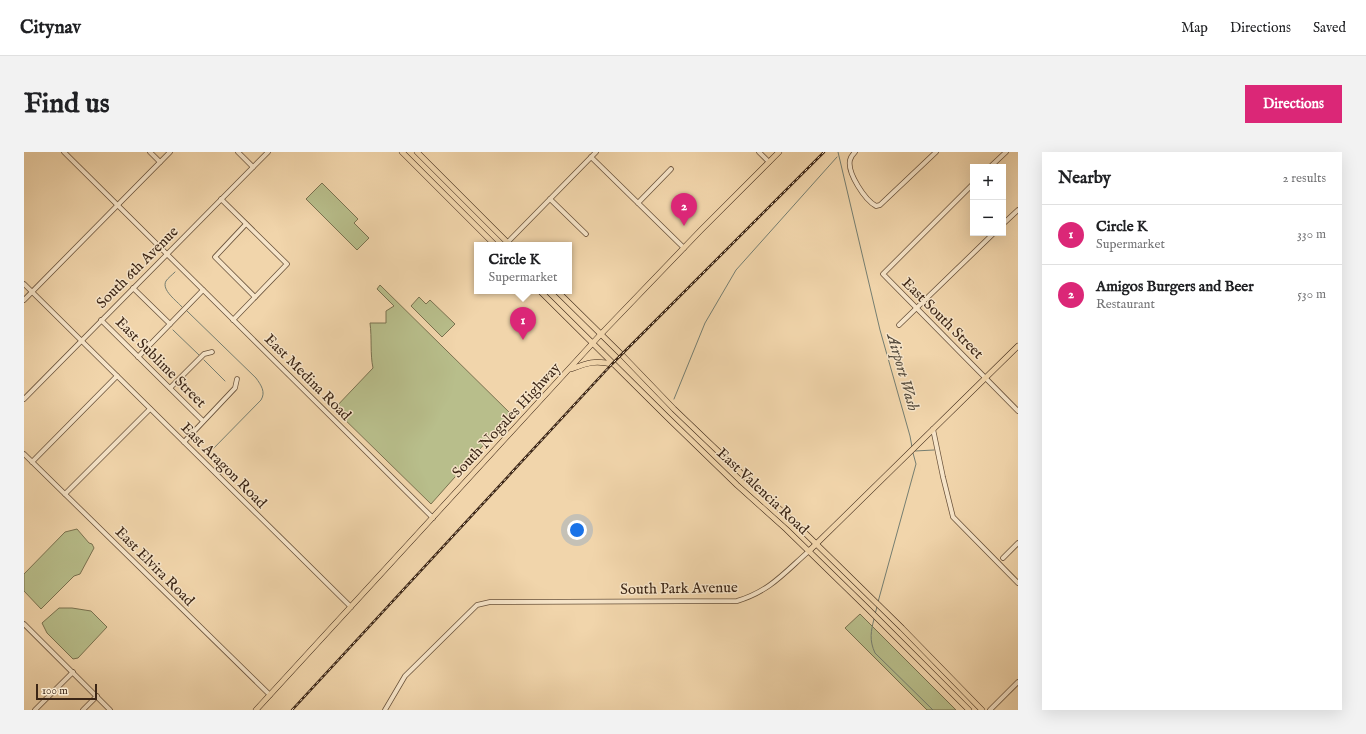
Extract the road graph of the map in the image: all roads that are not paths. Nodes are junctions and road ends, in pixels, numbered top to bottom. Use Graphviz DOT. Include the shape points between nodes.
graph roads {
  1 [pos="64,152"];
  2 [pos="150,152"];
  3 [pos="170,152"];
  4 [pos="238,152"];
  5 [pos="268,152"];
  6 [pos="402,152"];
  7 [pos="417,152"];
  8 [pos="596,152"];
  9 [pos="759,152"];
  10 [pos="778,152"];
  11 [pos="856,152"];
  12 [pos="936,152"];
  13 [pos="1006,152"];
  14 [pos="591,157"];
  15 [pos="160,162"];
  16 [pos="769,162"];
  17 [pos="993,164"];
  18 [pos="253,167"];
  19 [pos="671,169"];
  20 [pos="436,170"];
  21 [pos="428,178"];
  22 [pos="970,187"];
  23 [pos="221,199"];
  24 [pos="550,199"];
  25 [pos="638,203"];
  26 [pos="118,205"];
  27 [pos="1018,210"];
  28 [pos="1006,221"];
  29 [pos="246,224"];
  30 [pos="586,234"];
  31 [pos="991,236"];
  32 [pos="492,242"];
  33 [pos="506,242"];
  34 [pos="510,242"];
  35 [pos="684,248"];
  36 [pos="167,254"];
  37 [pos="24,284"];
  38 [pos="133,288"];
  39 [pos="203,290"];
  40 [pos="32,292"];
  41 [pos="543,294"];
  42 [pos="560,294"];
  43 [pos="255,297"];
  44 [pos="24,300"];
  45 [pos="916,307"];
  46 [pos="101,320"];
  47 [pos="233,320"];
  48 [pos="170,324"];
  49 [pos="899,325"];
  50 [pos="601,334"];
  51 [pos="81,340"];
  52 [pos="593,344"];
  53 [pos="1018,346"];
  54 [pos="212,352"];
  55 [pos="138,357"];
  56 [pos="612,364"];
  57 [pos="568,370"];
  58 [pos="117,376"];
  59 [pos="986,378"];
  60 [pos="237,379"];
  61 [pos="170,388"];
  62 [pos="24,399"];
  63 [pos="150,409"];
  64 [pos="674,409"];
  65 [pos="1018,411"];
  66 [pos="667,417"];
  67 [pos="204,421"];
  68 [pos="933,429"];
  69 [pos="184,442"];
  70 [pos="24,454"];
  71 [pos="32,462"];
  72 [pos="745,477"];
  73 [pos="738,485"];
  74 [pos="65,494"];
  75 [pos="433,518"];
  76 [pos="1018,542"];
  77 [pos="816,544"];
  78 [pos="809,551"];
  79 [pos="1003,558"];
  80 [pos="1018,583"];
  81 [pos="351,607"];
  82 [pos="24,624"];
  83 [pos="73,672"];
  84 [pos="1018,682"];
  85 [pos="270,695"];
  86 [pos="97,696"];
  87 [pos="35,710"];
  88 [pos="83,710"];
  89 [pos="110,710"];
  90 [pos="256,710"];
  91 [pos="385,710"];
  92 [pos="968,710"];
  93 [pos="982,710"];
  94 [pos="990,710"];
  1 -- 26 [label="street, East Medina Road"];
  2 -- 15 [label="street"];
  3 -- 15 [label="street"];
  4 -- 18 [label="street"];
  5 -- 18 [label="street, South 6th Avenue"];
  6 -- 21 [label="main road"];
  7 -- 20 [label="main road"];
  8 -- 14 [label="street"];
  9 -- 16 [label="street"];
  10 -- 16 [label="main road, South Nogales Highway"];
  11 -- 12 [label="street" via="850,163 857,186 874,206 880,205"];
  13 -- 17 [label="street"];
  14 -- 24 [label="street"];
  14 -- 25 [label="street"];
  15 -- 26 [label="street"];
  16 -- 35 [label="main road, South Nogales Highway"];
  18 -- 23 [label="street, South 6th Avenue"];
  19 -- 25 [label="street"];
  20 -- 21 [label="main road"];
  20 -- 33 [label="main road"];
  21 -- 32 [label="main road"];
  22 -- 45 [label="street, East South Street" via="883,274"];
  23 -- 29 [label="street"];
  23 -- 36 [label="street, South 6th Avenue"];
  24 -- 30 [label="street"];
  24 -- 34 [label="street"];
  25 -- 35 [label="street"];
  26 -- 36 [label="street, East Medina Road"];
  26 -- 40 [label="street"];
  27 -- 28 [label="street"];
  29 -- 43 [label="street" via="287,264"];
  29 -- 43 [label="street" via="214,257"];
  31 -- 45 [label="street"];
  35 -- 50 [label="main road, South Nogales Highway"];
  36 -- 38 [label="street, South 6th Avenue"];
  36 -- 39 [label="street, East Medina Road"];
  37 -- 40 [label="street, East Aragon Road"];
  38 -- 46 [label="street, South 6th Avenue"];
  38 -- 48 [label="street"];
  39 -- 47 [label="street, East Medina Road"];
  39 -- 48 [label="street"];
  40 -- 44 [label="street"];
  40 -- 51 [label="street, East Aragon Road"];
  41 -- 52 [label="main road, East Valencia Road"];
  42 -- 50 [label="main road, East Valencia Road"];
  43 -- 47 [label="street"];
  45 -- 49 [label="street"];
  45 -- 59 [label="street, East South Street"];
  46 -- 51 [label="street, South 6th Avenue"];
  46 -- 55 [label="street, East Sublime Street"];
  47 -- 75 [label="street, East Medina Road"];
  48 -- 55 [label="street"];
  50 -- 52 [label="main road, South Nogales Highway"];
  50 -- 64 [label="main road, East Valencia Road"];
  51 -- 58 [label="street, East Aragon Road"];
  51 -- 62 [label="street, South 6th Avenue"];
  52 -- 56 [label="main road, East Valencia Road"];
  52 -- 57 [label="main road, South Nogales Highway"];
  53 -- 59 [label="main road, South Park Avenue"];
  54 -- 61 [label="street" via="204,354"];
  55 -- 61 [label="street, East Sublime Street"];
  56 -- 57 [label="main road" via="591,361"];
  56 -- 66 [label="main road, East Valencia Road"];
  57 -- 75 [label="main road, South Nogales Highway"];
  58 -- 63 [label="street, East Aragon Road"];
  58 -- 71 [label="street"];
  59 -- 65 [label="street, East South Street"];
  59 -- 68 [label="main road, South Park Avenue"];
  60 -- 67 [label="street" via="234,388"];
  61 -- 67 [label="street, East Sublime Street"];
  63 -- 69 [label="street, East Aragon Road"];
  63 -- 74 [label="street"];
  64 -- 66 [label="main road"];
  64 -- 72 [label="main road, East Valencia Road"];
  66 -- 73 [label="main road, East Valencia Road"];
  67 -- 69 [label="street"];
  68 -- 77 [label="main road, South Park Avenue"];
  68 -- 80 [label="street" via="953,517"];
  69 -- 81 [label="street, East Aragon Road"];
  70 -- 71 [label="street, East Elvira Road"];
  71 -- 74 [label="street, East Elvira Road"];
  72 -- 73 [label="main road"];
  72 -- 77 [label="main road, East Valencia Road"];
  73 -- 78 [label="main road, East Valencia Road"];
  74 -- 85 [label="street, East Elvira Road"];
  75 -- 81 [label="main road, South Nogales Highway"];
  76 -- 79 [label="street"];
  77 -- 78 [label="main road, South Park Avenue"];
  77 -- 93 [label="main road, East Valencia Road"];
  78 -- 91 [label="street, South Park Avenue" via="775,583 737,601 477,604 405,676"];
  78 -- 92 [label="main road, East Valencia Road"];
  81 -- 85 [label="main road, South Nogales Highway"];
  82 -- 83 [label="street"];
  83 -- 86 [label="street"];
  83 -- 87 [label="street"];
  84 -- 94 [label="street"];
  85 -- 90 [label="main road, South Nogales Highway"];
  86 -- 88 [label="street"];
  86 -- 89 [label="street"];
}
